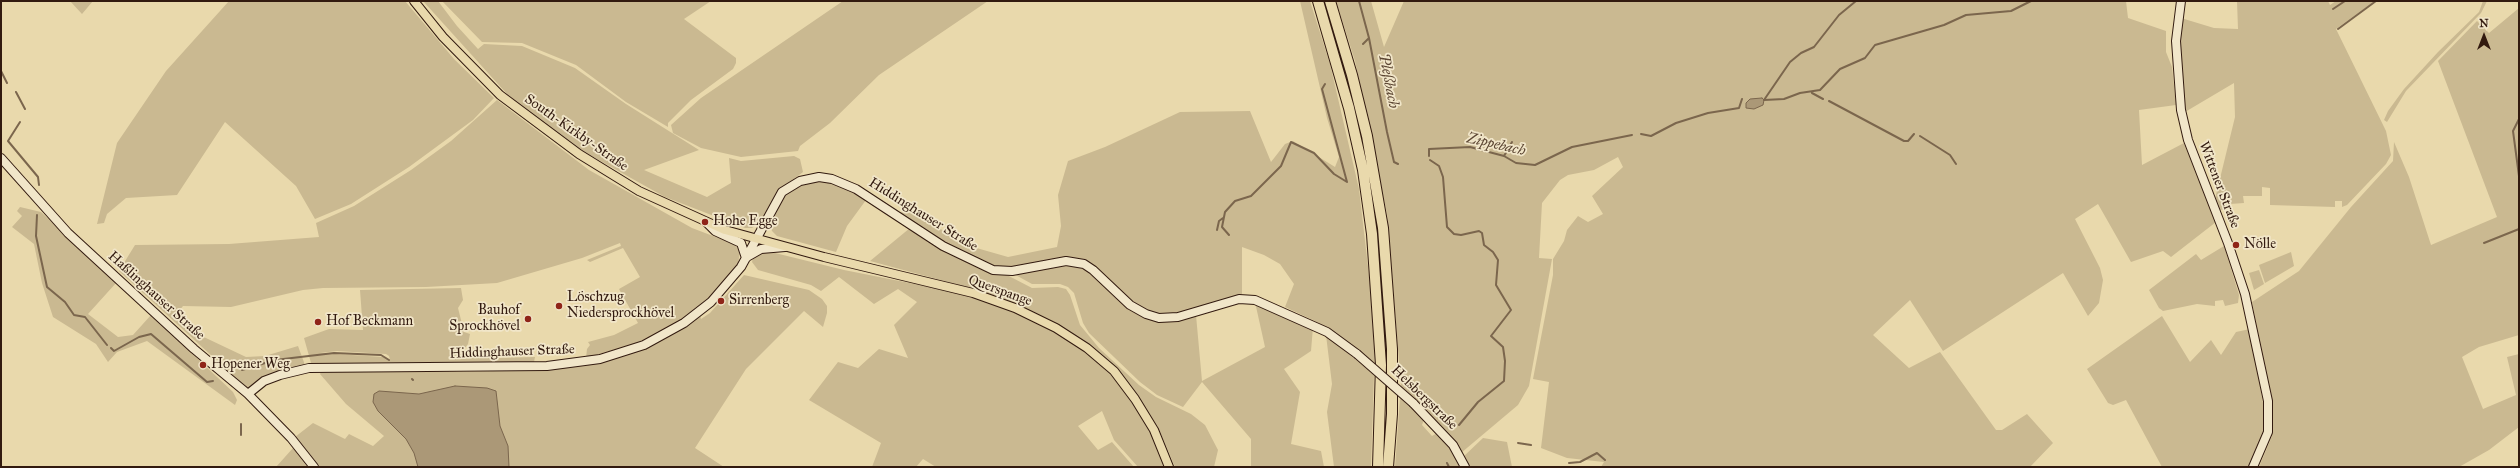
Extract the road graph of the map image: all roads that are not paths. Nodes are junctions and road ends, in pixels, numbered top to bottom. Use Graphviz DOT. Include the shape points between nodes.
graph roads {
  1 [pos="414,1"];
  2 [pos="1318,1"];
  3 [pos="1330,1"];
  4 [pos="2180,1"];
  5 [pos="1,158"];
  6 [pos="705,222"];
  7 [pos="756,239"];
  8 [pos="788,247"];
  9 [pos="746,258"];
  10 [pos="1357,354"];
  11 [pos="248,394"];
  12 [pos="314,467"];
  13 [pos="1169,467"];
  14 [pos="1378,467"];
  15 [pos="1388,467"];
  16 [pos="1465,467"];
  17 [pos="2253,467"];
  1 -- 6 [label="main road, South-Kirkby-Straße" via="500,95 549,133 598,167 639,191"];
  2 -- 14 [label="highway" via="1351,116 1372,234 1381,365"];
  3 -- 15 [label="highway" via="1359,103 1383,228 1392,350 1392,414"];
  4 -- 17 [label="street, Wittener Straße" via="2176,47 2181,110 2188,140 2245,294 2268,401 2268,432"];
  5 -- 11 [label="street, Haßlinghauser Straße" via="81,246 194,349"];
  6 -- 7 [label="main road, South-Kirkby-Straße"];
  6 -- 9 [label="street" via="715,231 741,243"];
  7 -- 8 [label="main road, Querspange"];
  7 -- 9 [label="street, Hiddinghauser Straße"];
  7 -- 10 [label="street, Hiddinghauser Straße" via="776,199 791,185 809,178 832,179 856,189 942,246 993,270 1012,271 1066,261 1084,264 1130,305 1159,318 1178,317 1239,299 1255,300 1327,332"];
  8 -- 9 [label="street, Hiddinghauser Straße" via="761,249"];
  8 -- 13 [label="main road, Querspange" via="972,293 1015,308 1056,328 1087,348 1114,371 1154,430"];
  9 -- 11 [label="street, Hiddinghauser Straße" via="718,295 684,324 651,342 614,355 547,366 309,368 264,381"];
  10 -- 16 [label="street, Helsbergstraße, bridge" via="1413,403 1453,445"];
  11 -- 12 [label="street, Haßlinghauser Straße" via="291,438"];
}
